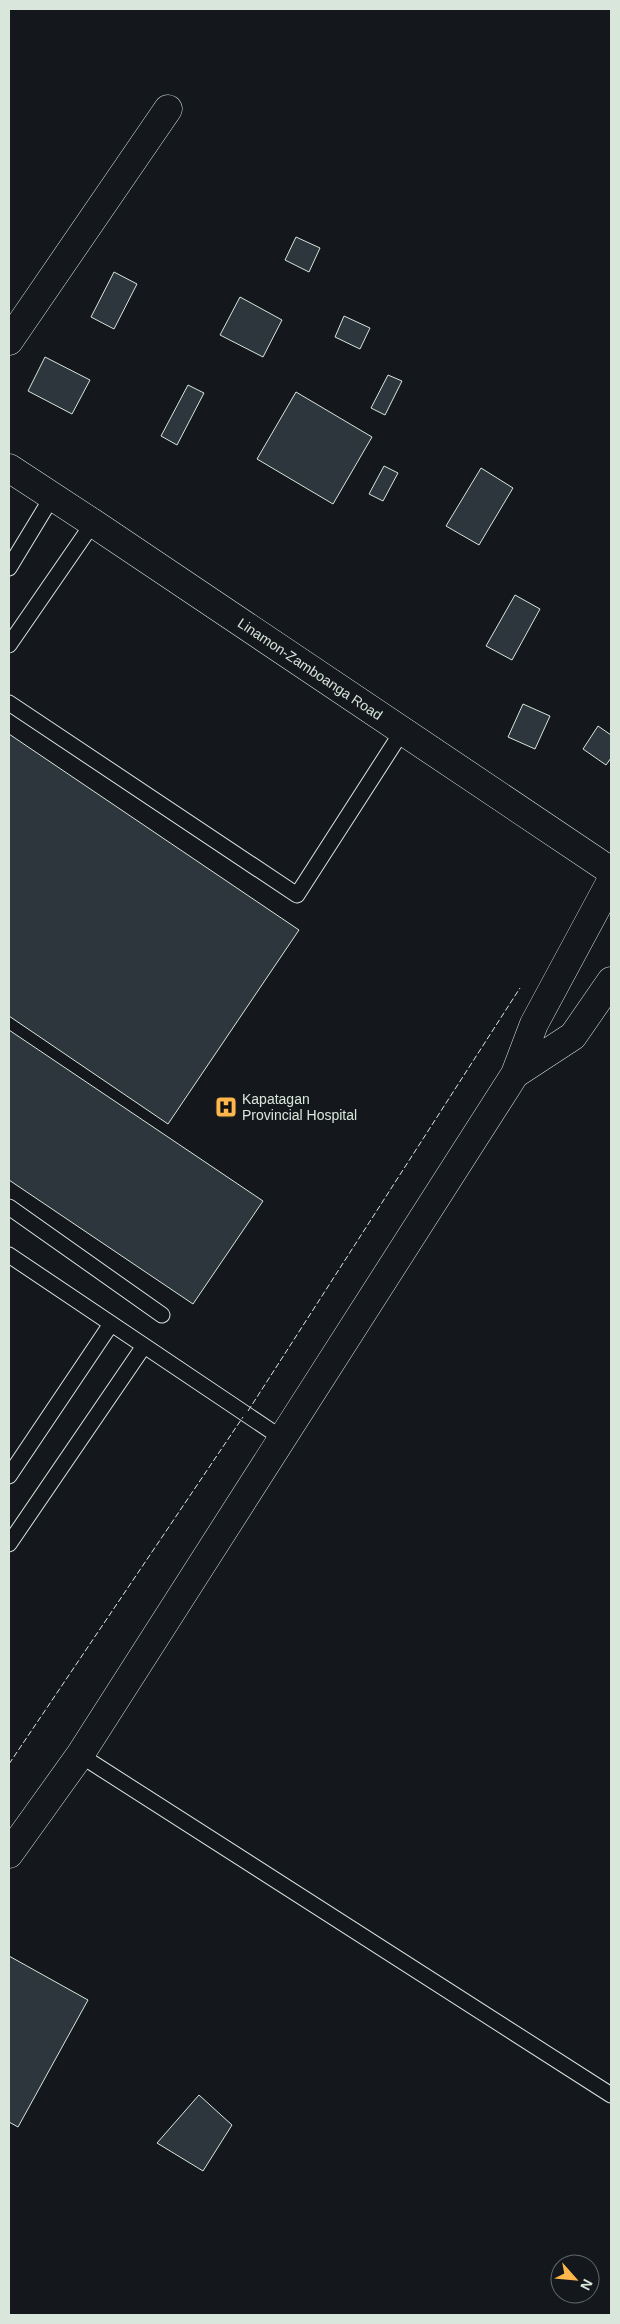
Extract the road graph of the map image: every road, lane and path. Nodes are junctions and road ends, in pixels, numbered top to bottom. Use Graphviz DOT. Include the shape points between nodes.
graph roads {
  1 [pos="168,109"];
  2 [pos="9,341"];
  3 [pos="9,468"];
  4 [pos="52,497"];
  5 [pos="93,523"];
  6 [pos="9,568"];
  7 [pos="9,645"];
  8 [pos="9,703"];
  9 [pos="403,730"];
  10 [pos="611,871"];
  11 [pos="611,881"];
  12 [pos="611,981"];
  13 [pos="515,1074"];
  14 [pos="9,1207"];
  15 [pos="9,1256"];
  16 [pos="162,1314"];
  17 [pos="111,1324"];
  18 [pos="144,1346"];
  19 [pos="283,1439"];
  20 [pos="9,1476"];
  21 [pos="9,1544"];
  22 [pos="80,1755"];
  23 [pos="9,1854"];
  24 [pos="611,2095"];
  1 -- 2 [label="main road"];
  3 -- 4 [label="main road, Linamon-Zamboanga Road"];
  4 -- 5 [label="main road, Linamon-Zamboanga Road"];
  4 -- 6 [label="lane"];
  5 -- 7 [label="lane"];
  5 -- 9 [label="main road, Linamon-Zamboanga Road"];
  8 -- 9 [label="lane" via="296,895"];
  9 -- 10 [label="main road, Linamon-Zamboanga Road"];
  11 -- 13 [label="main road" via="534,1024"];
  12 -- 13 [label="main road" via="573,1036"];
  13 -- 19 [label="main road"];
  14 -- 16 [label="lane"];
  15 -- 17 [label="lane"];
  17 -- 18 [label="lane"];
  17 -- 20 [label="lane"];
  18 -- 19 [label="lane"];
  18 -- 21 [label="lane"];
  19 -- 22 [label="main road"];
  22 -- 23 [label="main road"];
  22 -- 24 [label="lane"];
}
